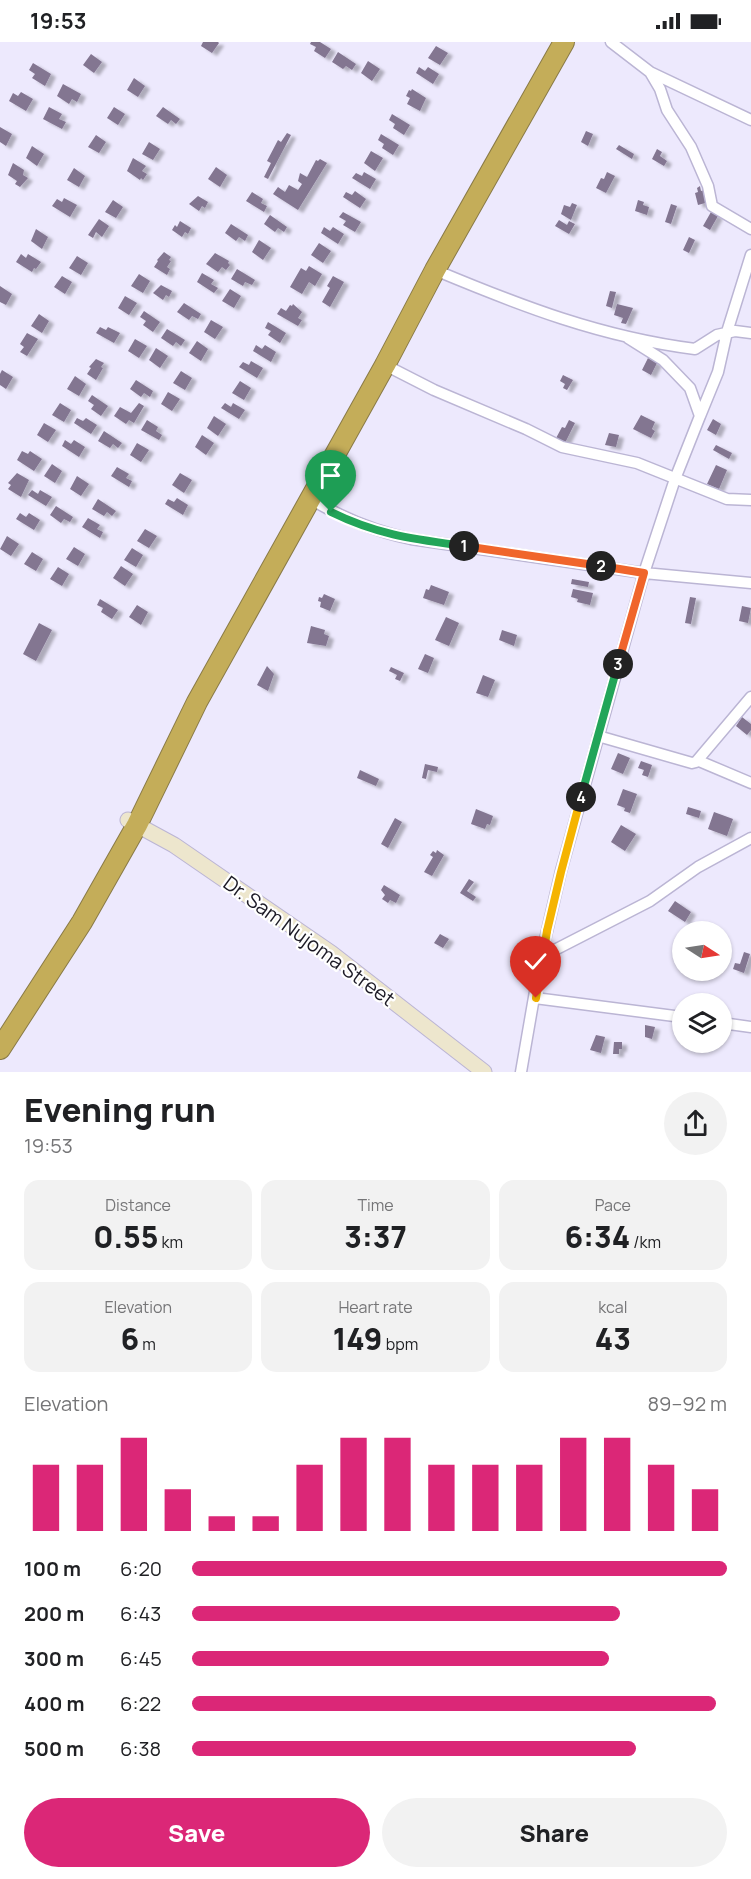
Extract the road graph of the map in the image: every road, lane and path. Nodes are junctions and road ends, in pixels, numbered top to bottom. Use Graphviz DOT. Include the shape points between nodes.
graph roads {
  1 [pos="564,42"];
  2 [pos="611,42"];
  3 [pos="650,72"];
  4 [pos="751,120"];
  5 [pos="751,229"];
  6 [pos="751,255"];
  7 [pos="435,270"];
  8 [pos="727,332"];
  9 [pos="751,333"];
  10 [pos="628,338"];
  11 [pos="385,365"];
  12 [pos="700,416"];
  13 [pos="675,479"];
  14 [pos="309,498"];
  15 [pos="751,500"];
  16 [pos="644,573"];
  17 [pos="751,583"];
  18 [pos="751,697"];
  19 [pos="598,736"];
  20 [pos="699,761"];
  21 [pos="751,783"];
  22 [pos="132,823"];
  23 [pos="751,838"];
  24 [pos="541,957"];
  25 [pos="536,998"];
  26 [pos="672,1016"];
  27 [pos="732,1024"];
  28 [pos="751,1026"];
  29 [pos="0,1049"];
  30 [pos="484,1072"];
  31 [pos="521,1072"];
  1 -- 7 [label="highway"];
  2 -- 3 [label="street"];
  3 -- 4 [label="street"];
  3 -- 5 [label="street" via="667,110 692,147 712,206"];
  6 -- 8 [label="street"];
  7 -- 10 [label="street" via="570,323"];
  7 -- 11 [label="highway"];
  8 -- 9 [label="street"];
  8 -- 10 [label="street" via="694,349"];
  8 -- 12 [label="street" via="718,372"];
  10 -- 12 [label="street" via="663,360 690,388"];
  11 -- 13 [label="street" via="562,447 637,464"];
  11 -- 14 [label="highway"];
  12 -- 13 [label="street"];
  13 -- 15 [label="street" via="727,499"];
  13 -- 16 [label="street"];
  14 -- 16 [label="street" via="354,523 388,534"];
  14 -- 22 [label="highway" via="197,702 166,750"];
  16 -- 17 [label="street"];
  16 -- 19 [label="street"];
  18 -- 20 [label="street"];
  19 -- 20 [label="street" via="692,763"];
  19 -- 24 [label="street"];
  20 -- 21 [label="street"];
  22 -- 29 [label="highway"];
  22 -- 30 [label="street, Dr. Sam Nujoma Street" via="174,845 331,953"];
  23 -- 24 [label="street" via="698,867 650,901"];
  24 -- 25 [label="street"];
  25 -- 26 [label="street"];
  25 -- 31 [label="street"];
  27 -- 28 [label="street"];
}
